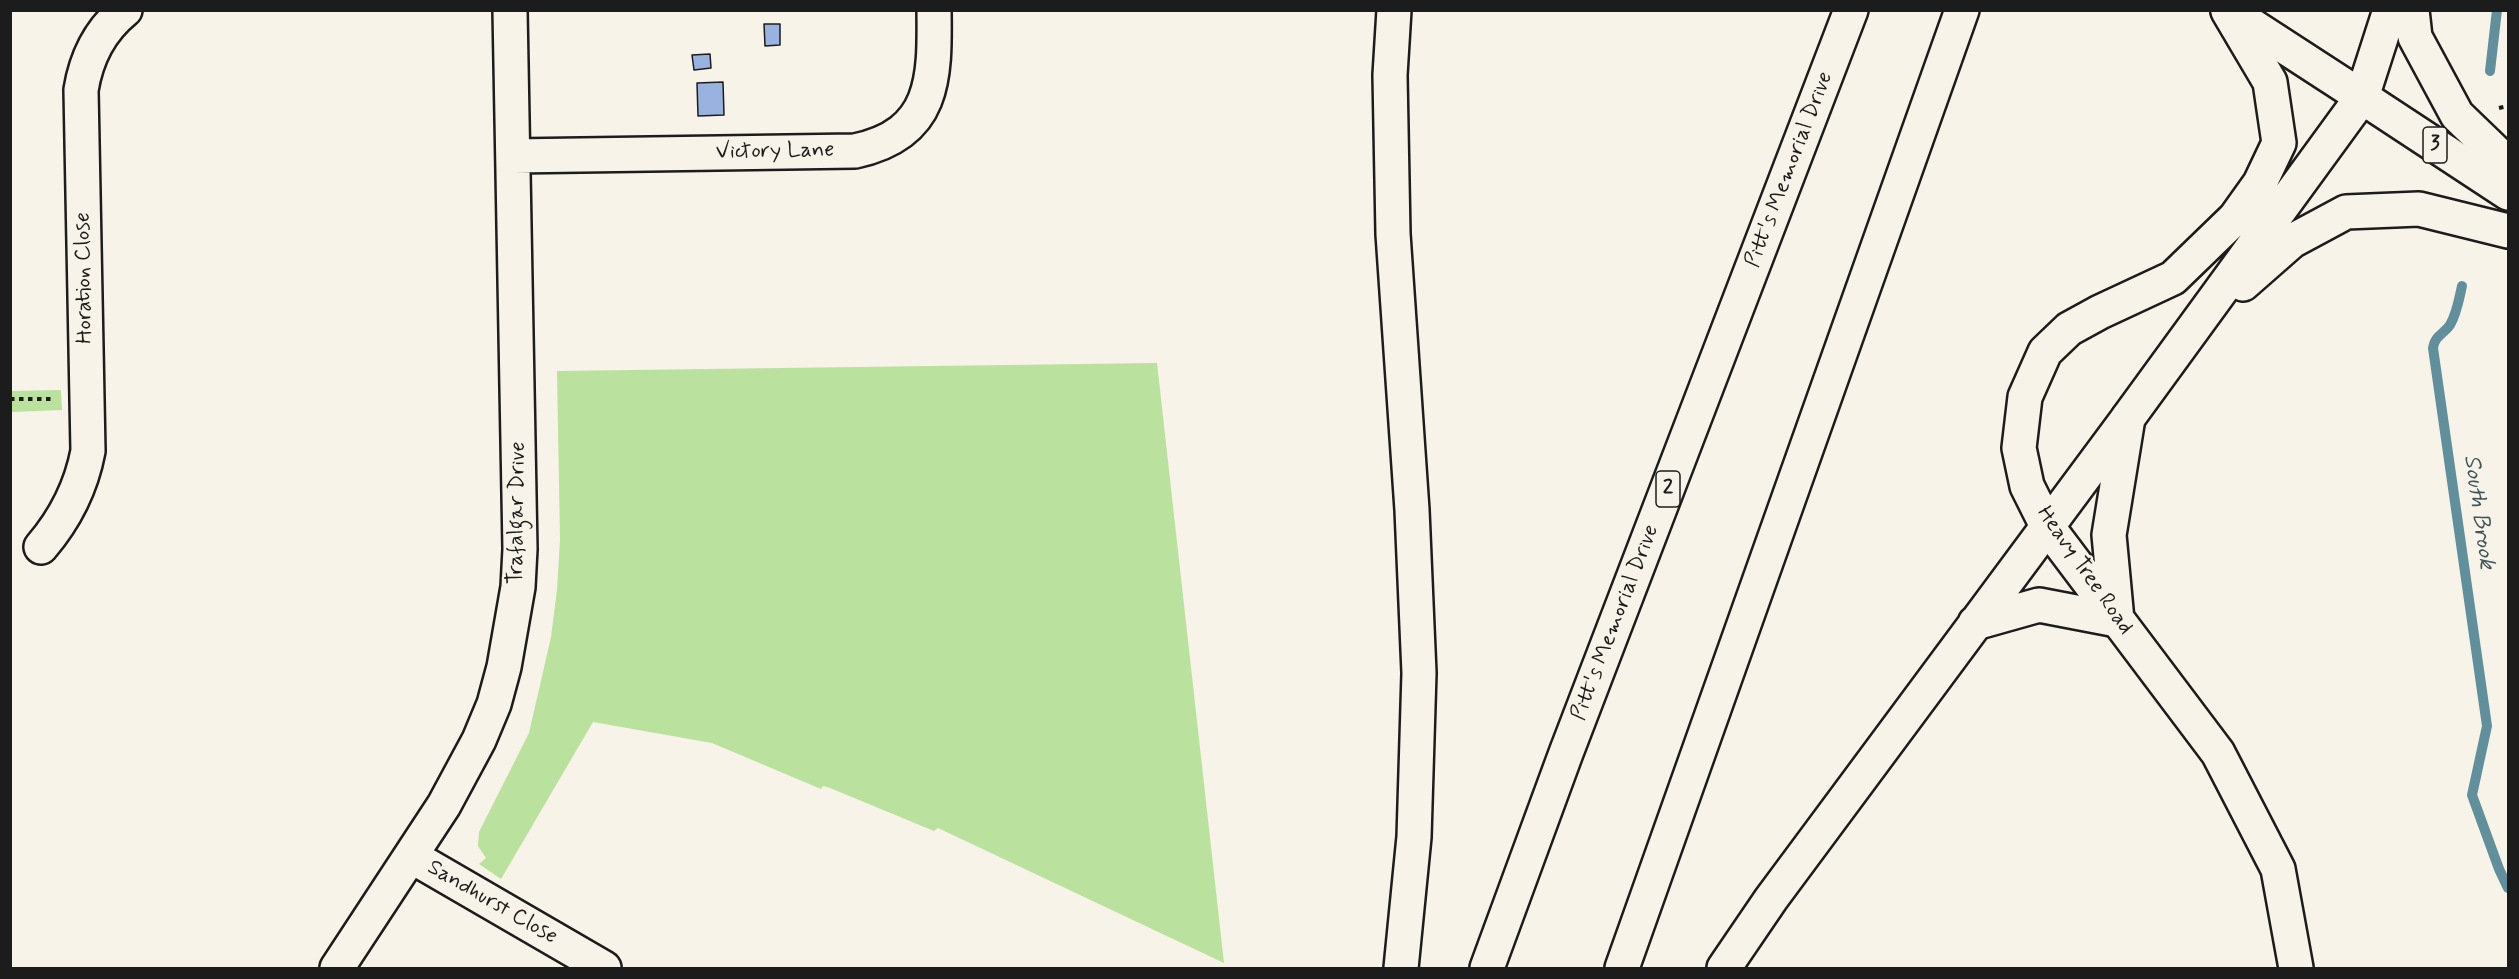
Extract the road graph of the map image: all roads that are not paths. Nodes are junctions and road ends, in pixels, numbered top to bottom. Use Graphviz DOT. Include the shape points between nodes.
graph roads {
  1 [pos="125,10"];
  2 [pos="510,10"];
  3 [pos="934,10"];
  4 [pos="1394,10"];
  5 [pos="1851,10"];
  6 [pos="1962,10"];
  7 [pos="2228,10"];
  8 [pos="2390,10"];
  9 [pos="2412,10"];
  10 [pos="2362,97"];
  11 [pos="513,156"];
  12 [pos="2508,164"];
  13 [pos="2508,193"];
  14 [pos="2508,231"];
  15 [pos="2199,323"];
  16 [pos="2127,418"];
  17 [pos="2047,526"];
  18 [pos="41,547"];
  19 [pos="2117,620"];
  20 [pos="1975,623"];
  21 [pos="411,856"];
  22 [pos="337,969"];
  23 [pos="604,969"];
  24 [pos="1401,969"];
  25 [pos="1487,969"];
  26 [pos="1622,969"];
  27 [pos="1724,969"];
  28 [pos="2296,969"];
  1 -- 18 [label="main road, Horation Close" via="91,51 81,90 88,451 77,491 55,531"];
  2 -- 11 [label="main road, Trafalgar Drive"];
  3 -- 11 [label="main road, Victory Lane" via="933,77 920,112 889,139 872,147 855,151"];
  4 -- 24 [label="main road" via="1390,75 1393,234 1419,673 1414,837"];
  5 -- 25 [label="main road, Pitt's Memorial Drive / 2"];
  6 -- 26 [label="main road"];
  7 -- 10 [label="main road, Heavy Tree Road"];
  7 -- 17 [label="main road, Heavy Tree Road" via="2270,82 2279,143 2260,183 2235,218 2173,278 2069,329 2045,352 2025,397 2019,448 2027,486"];
  8 -- 10 [label="main road"];
  9 -- 12 [label="main road" via="2415,37 2457,115"];
  10 -- 13 [label="main road, 3"];
  10 -- 15 [label="main road"];
  11 -- 21 [label="main road, Trafalgar Drive" via="520,549 514,615 494,704 479,740 444,806"];
  14 -- 15 [label="main road" via="2419,209 2346,212 2292,241"];
  15 -- 16 [label="main road"];
  16 -- 17 [label="main road"];
  16 -- 19 [label="main road" via="2109,535"];
  17 -- 19 [label="main road, Heavy Tree Road"];
  17 -- 20 [label="main road"];
  19 -- 20 [label="main road" via="2039,604"];
  19 -- 28 [label="main road, Heavy Tree Road" via="2218,753 2278,869"];
  20 -- 27 [label="main road" via="1771,899"];
  21 -- 22 [label="main road, Trafalgar Drive"];
  21 -- 23 [label="main road, Sandhurst Close"];
}
